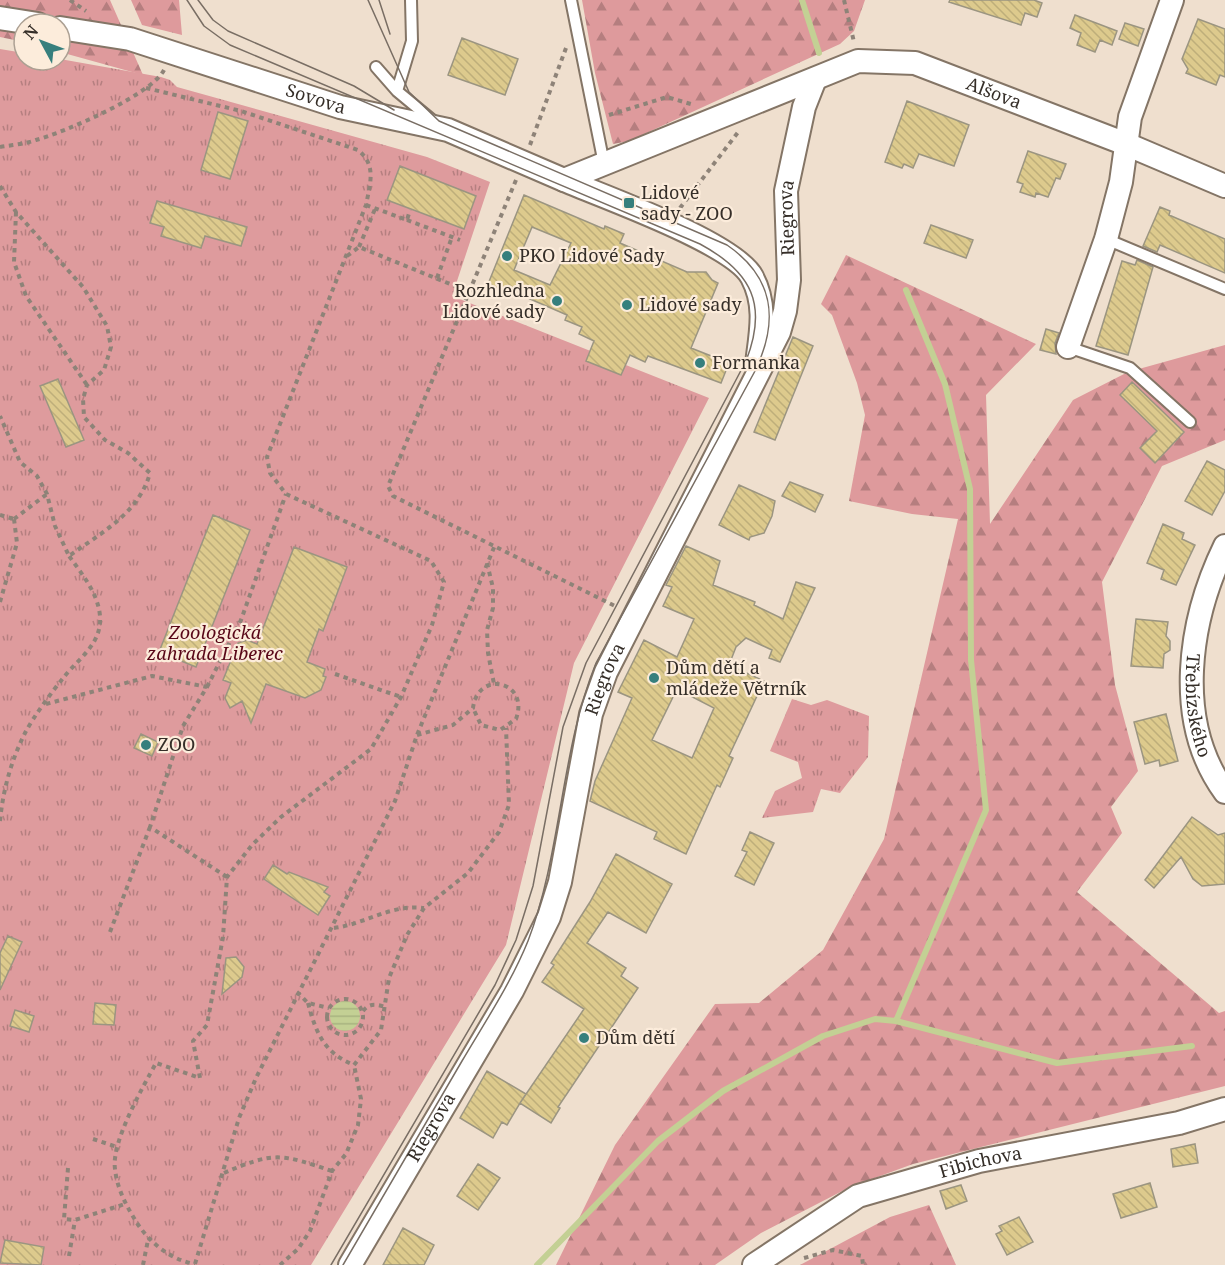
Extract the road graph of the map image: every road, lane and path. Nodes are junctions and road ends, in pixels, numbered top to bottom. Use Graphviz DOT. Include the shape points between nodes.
graph roads {
  1 [pos="411,0"];
  2 [pos="571,0"];
  3 [pos="844,0"];
  4 [pos="1172,0"];
  5 [pos="574,25"];
  6 [pos="72,30"];
  7 [pos="858,61"];
  8 [pos="376,67"];
  9 [pos="815,79"];
  10 [pos="397,91"];
  11 [pos="594,120"];
  12 [pos="736,120"];
  13 [pos="448,130"];
  14 [pos="1126,144"];
  15 [pos="0,147"];
  16 [pos="524,163"];
  17 [pos="604,164"];
  18 [pos="566,179"];
  19 [pos="0,186"];
  20 [pos="1225,186"];
  21 [pos="366,205"];
  22 [pos="375,209"];
  23 [pos="410,210"];
  24 [pos="16,212"];
  25 [pos="675,213"];
  26 [pos="407,220"];
  27 [pos="452,237"];
  28 [pos="1106,239"];
  29 [pos="460,240"];
  30 [pos="359,246"];
  31 [pos="347,256"];
  32 [pos="437,278"];
  33 [pos="455,286"];
  34 [pos="1225,290"];
  35 [pos="1068,347"];
  36 [pos="753,385"];
  37 [pos="87,386"];
  38 [pos="0,416"];
  39 [pos="1190,422"];
  40 [pos="46,494"];
  41 [pos="286,494"];
  42 [pos="0,515"];
  43 [pos="14,519"];
  44 [pos="495,545"];
  45 [pos="1225,546"];
  46 [pos="69,556"];
  47 [pos="487,563"];
  48 [pos="0,600"];
  49 [pos="633,615"];
  50 [pos="335,674"];
  51 [pos="495,684"];
  52 [pos="207,687"];
  53 [pos="401,697"];
  54 [pos="46,704"];
  55 [pos="473,708"];
  56 [pos="506,728"];
  57 [pos="417,735"];
  58 [pos="1225,792"];
  59 [pos="0,821"];
  60 [pos="150,827"];
  61 [pos="227,877"];
  62 [pos="424,908"];
  63 [pos="334,928"];
  64 [pos="110,933"];
  65 [pos="297,992"];
  66 [pos="308,1003"];
  67 [pos="385,1007"];
  68 [pos="329,1008"];
  69 [pos="363,1011"];
  70 [pos="354,1065"];
  71 [pos="1225,1109"];
  72 [pos="93,1139"];
  73 [pos="117,1147"];
  74 [pos="68,1168"];
  75 [pos="332,1170"];
  76 [pos="224,1173"];
  77 [pos="125,1204"];
  78 [pos="75,1220"];
  79 [pos="148,1240"];
  80 [pos="69,1256"];
  81 [pos="795,1260"];
  82 [pos="143,1265"];
  83 [pos="195,1265"];
  84 [pos="280,1265"];
  85 [pos="350,1265"];
  86 [pos="754,1265"];
  87 [pos="863,1265"];
  1 -- 10 [label="lane" via="412,41"];
  2 -- 5 [label="lane"];
  3 -- 7 [label="path"];
  4 -- 14 [label="street" via="1130,117"];
  5 -- 11 [label="lane"];
  5 -- 16 [label="path"];
  6 -- 13 [label="street, Sovova" via="130,39 340,107"];
  7 -- 9 [label="street"];
  7 -- 14 [label="street, Alšova" via="915,63"];
  8 -- 10 [label="lane"];
  9 -- 12 [label="street"];
  9 -- 36 [label="street, Riegrova" via="804,107 786,191 789,280 785,311"];
  10 -- 13 [label="lane" via="423,115"];
  11 -- 12 [label="path" via="667,97"];
  11 -- 17 [label="lane"];
  12 -- 17 [label="street"];
  12 -- 25 [label="path"];
  13 -- 16 [label="street, Sovova"];
  14 -- 20 [label="street, Alšova"];
  14 -- 28 [label="street" via="1122,182"];
  15 -- 21 [label="path" via="35,141 77,126 146,88 241,111 358,150 372,169"];
  16 -- 18 [label="street, Sovova"];
  16 -- 44 [label="path" via="388,486 393,496"];
  17 -- 18 [label="street"];
  18 -- 36 [label="street" via="710,243 747,271 764,313"];
  19 -- 24 [label="path"];
  21 -- 22 [label="path"];
  21 -- 31 [label="path"];
  22 -- 26 [label="path"];
  22 -- 30 [label="path"];
  23 -- 26 [label="path"];
  24 -- 37 [label="path" via="14,262 26,296"];
  24 -- 37 [label="path" via="83,287 107,326 111,347 104,370"];
  26 -- 27 [label="path"];
  27 -- 29 [label="path"];
  27 -- 32 [label="path"];
  28 -- 34 [label="lane"];
  28 -- 35 [label="street"];
  30 -- 31 [label="path"];
  30 -- 32 [label="path"];
  31 -- 41 [label="path" via="267,457 270,473"];
  32 -- 33 [label="path"];
  35 -- 39 [label="lane" via="1130,368"];
  36 -- 49 [label="street, Riegrova"];
  37 -- 46 [label="path" via="84,417 105,440 128,453 150,473 139,501"];
  38 -- 40 [label="path" via="20,462 37,476"];
  40 -- 43 [label="path"];
  40 -- 46 [label="path"];
  41 -- 52 [label="path" via="241,620"];
  41 -- 53 [label="path" via="431,561 444,582 432,625"];
  42 -- 43 [label="path"];
  43 -- 48 [label="path" via="17,543"];
  44 -- 47 [label="path"];
  44 -- 49 [label="path"];
  45 -- 58 [label="street, Třebízského" via="1209,580 1194,637 1192,692 1201,747"];
  46 -- 54 [label="path" via="91,588 100,619 87,654 66,674"];
  47 -- 51 [label="path" via="493,598 487,630 488,653"];
  47 -- 57 [label="path"];
  49 -- 85 [label="street, Riegrova" via="591,714 560,882 549,917 512,991"];
  50 -- 53 [label="path"];
  51 -- 55 [label="path" via="479,692"];
  51 -- 56 [label="path" via="514,692 519,705 516,719"];
  52 -- 54 [label="path" via="152,676"];
  52 -- 60 [label="path" via="183,726"];
  53 -- 61 [label="path" via="371,749 281,817"];
  54 -- 59 [label="path" via="25,732 13,761"];
  55 -- 56 [label="path" via="481,725 493,730"];
  55 -- 57 [label="path" via="453,725"];
  56 -- 62 [label="path" via="509,805 499,832 468,873"];
  57 -- 63 [label="path" via="396,801"];
  60 -- 61 [label="path"];
  60 -- 64 [label="path"];
  61 -- 73 [label="path" via="223,937 207,1025 192,1041 200,1078 156,1063"];
  62 -- 63 [label="path" via="391,909 350,926"];
  62 -- 67 [label="path" via="407,935 389,978"];
  63 -- 65 [label="path"];
  65 -- 66 [label="path"];
  65 -- 76 [label="path" via="239,1118"];
  66 -- 68 [label="path"];
  66 -- 70 [label="path" via="330,1053"];
  67 -- 69 [label="path" via="375,1004"];
  67 -- 70 [label="path" via="381,1030"];
  68 -- 69 [label="path" via="345,998 356,1001"];
  68 -- 69 [label="path" via="329,1026 344,1035 360,1028"];
  70 -- 75 [label="path" via="361,1114 346,1154"];
  71 -- 86 [label="street, Fibichova" via="1179,1123 979,1161 858,1196"];
  72 -- 73 [label="path"];
  73 -- 77 [label="path" via="114,1167"];
  74 -- 78 [label="path" via="64,1219"];
  75 -- 76 [label="path" via="287,1156 259,1159"];
  75 -- 84 [label="path" via="310,1231 298,1250"];
  76 -- 83 [label="path"];
  77 -- 78 [label="path"];
  77 -- 79 [label="path"];
  78 -- 80 [label="path"];
  79 -- 82 [label="path"];
  79 -- 83 [label="path" via="182,1262"];
  81 -- 87 [label="path" via="833,1250 862,1256"];
}
